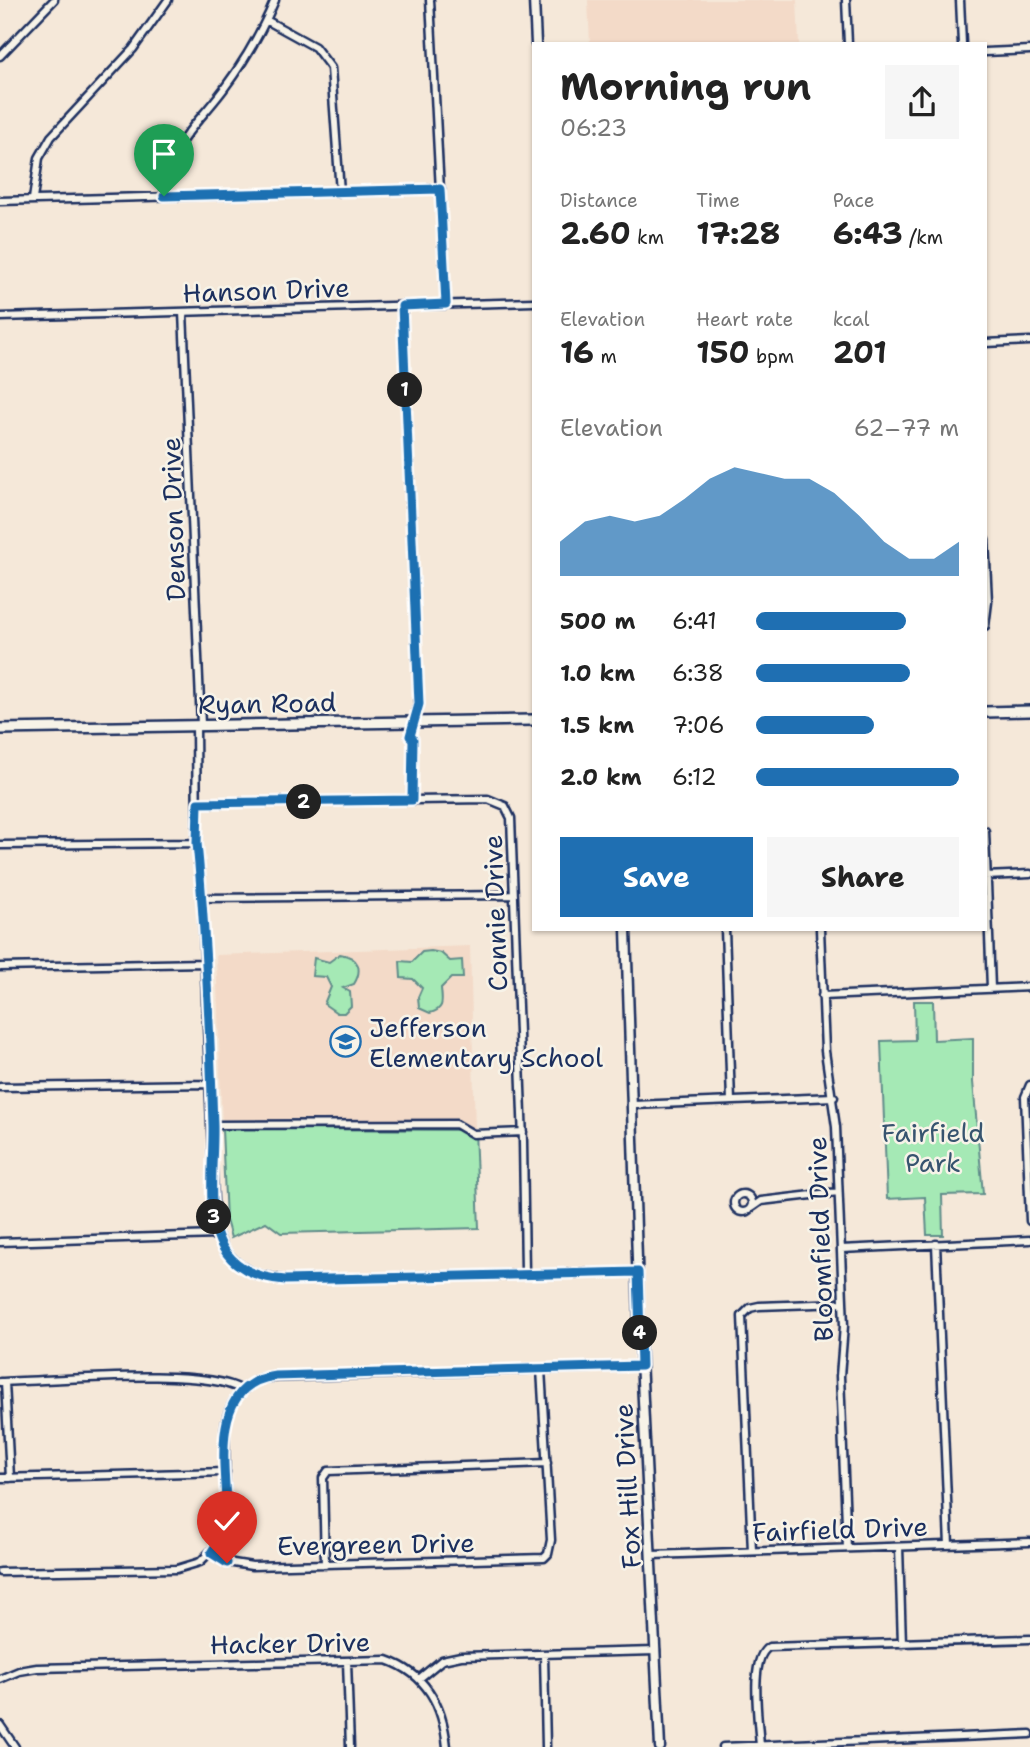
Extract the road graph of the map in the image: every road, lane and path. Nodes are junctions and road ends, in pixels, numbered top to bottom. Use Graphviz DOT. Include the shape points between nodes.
graph roads {
  1 [pos="54,0"];
  2 [pos="168,0"];
  3 [pos="275,0"];
  4 [pos="430,0"];
  5 [pos="534,0"];
  6 [pos="846,0"];
  7 [pos="960,0"];
  8 [pos="266,20"];
  9 [pos="536,42"];
  10 [pos="848,42"];
  11 [pos="962,42"];
  12 [pos="1030,50"];
  13 [pos="987,52"];
  14 [pos="0,56"];
  15 [pos="440,189"];
  16 [pos="340,192"];
  17 [pos="164,196"];
  18 [pos="33,199"];
  19 [pos="0,201"];
  20 [pos="532,302"];
  21 [pos="446,304"];
  22 [pos="402,306"];
  23 [pos="183,312"];
  24 [pos="0,317"];
  25 [pos="1030,341"];
  26 [pos="987,342"];
  27 [pos="987,583"];
  28 [pos="987,611"];
  29 [pos="1030,710"];
  30 [pos="987,712"];
  31 [pos="532,720"];
  32 [pos="415,721"];
  33 [pos="198,725"];
  34 [pos="0,729"];
  35 [pos="412,800"];
  36 [pos="198,803"];
  37 [pos="197,843"];
  38 [pos="0,845"];
  39 [pos="1030,874"];
  40 [pos="987,876"];
  41 [pos="514,895"];
  42 [pos="987,895"];
  43 [pos="202,898"];
  44 [pos="626,931"];
  45 [pos="725,931"];
  46 [pos="820,931"];
  47 [pos="205,963"];
  48 [pos="0,967"];
  49 [pos="1030,987"];
  50 [pos="992,988"];
  51 [pos="822,996"];
  52 [pos="211,1084"];
  53 [pos="0,1087"];
  54 [pos="1028,1087"];
  55 [pos="834,1097"];
  56 [pos="731,1101"];
  57 [pos="633,1105"];
  58 [pos="213,1125"];
  59 [pos="523,1132"];
  60 [pos="838,1192"];
  61 [pos="750,1197"];
  62 [pos="761,1201"];
  63 [pos="751,1208"];
  64 [pos="1030,1221"];
  65 [pos="217,1235"];
  66 [pos="1030,1240"];
  67 [pos="0,1242"];
  68 [pos="936,1244"];
  69 [pos="841,1248"];
  70 [pos="525,1272"];
  71 [pos="638,1272"];
  72 [pos="843,1303"];
  73 [pos="641,1366"];
  74 [pos="541,1369"];
  75 [pos="3,1382"];
  76 [pos="242,1390"];
  77 [pos="547,1464"];
  78 [pos="226,1472"];
  79 [pos="0,1478"];
  80 [pos="10,1478"];
  81 [pos="1030,1542"];
  82 [pos="949,1545"];
  83 [pos="899,1547"];
  84 [pos="847,1548"];
  85 [pos="752,1551"];
  86 [pos="211,1553"];
  87 [pos="652,1555"];
  88 [pos="325,1564"];
  89 [pos="0,1572"];
  90 [pos="1030,1639"];
  91 [pos="902,1644"];
  92 [pos="656,1651"];
  93 [pos="544,1655"];
  94 [pos="348,1661"];
  95 [pos="420,1678"];
  96 [pos="0,1679"];
  97 [pos="0,1726"];
  98 [pos="1030,1734"];
  99 [pos="760,1745"];
  100 [pos="15,1747"];
  101 [pos="350,1747"];
  102 [pos="447,1747"];
  103 [pos="546,1747"];
  104 [pos="660,1747"];
  105 [pos="723,1747"];
  1 -- 14 [label="street"];
  2 -- 18 [label="street" via="133,49 51,137 39,158"];
  3 -- 8 [label="street"];
  4 -- 15 [label="street"];
  5 -- 9 [label="street"];
  6 -- 10 [label="street"];
  7 -- 11 [label="street"];
  8 -- 16 [label="street" via="315,47 331,68"];
  8 -- 17 [label="street" via="223,90 177,145 167,170"];
  12 -- 13 [label="street"];
  15 -- 16 [label="street"];
  15 -- 21 [label="street"];
  16 -- 17 [label="street"];
  17 -- 18 [label="street"];
  18 -- 19 [label="street"];
  20 -- 21 [label="street, Hanson Drive"];
  21 -- 22 [label="street, Hanson Drive"];
  22 -- 23 [label="street, Hanson Drive"];
  22 -- 32 [label="street" via="419,704"];
  23 -- 24 [label="street, Hanson Drive"];
  23 -- 33 [label="street, Denson Drive"];
  25 -- 26 [label="street"];
  27 -- 28 [label="street"];
  29 -- 30 [label="main road"];
  31 -- 32 [label="main road, Ryan Road"];
  32 -- 33 [label="main road, Ryan Road"];
  32 -- 35 [label="street" via="410,736"];
  33 -- 34 [label="main road, Ryan Road"];
  33 -- 36 [label="street, Denson Drive"];
  35 -- 36 [label="street"];
  35 -- 41 [label="street, Connie Drive" via="488,799 505,806 511,818"];
  36 -- 37 [label="street, Denson Drive"];
  37 -- 38 [label="street"];
  37 -- 43 [label="street, Denson Drive"];
  39 -- 40 [label="street"];
  41 -- 43 [label="street"];
  41 -- 59 [label="street, Connie Drive"];
  42 -- 50 [label="street"];
  43 -- 47 [label="street, Denson Drive"];
  44 -- 57 [label="street, Fox Hill Drive"];
  45 -- 56 [label="street"];
  46 -- 51 [label="street, Bloomfield Drive"];
  47 -- 48 [label="street"];
  47 -- 52 [label="street, Denson Drive"];
  49 -- 50 [label="street"];
  50 -- 51 [label="street"];
  51 -- 55 [label="street, Bloomfield Drive" via="825,1051"];
  52 -- 53 [label="street"];
  52 -- 58 [label="street, Denson Drive"];
  54 -- 64 [label="street"];
  55 -- 56 [label="street"];
  55 -- 60 [label="street, Bloomfield Drive"];
  56 -- 57 [label="street"];
  57 -- 71 [label="street, Fox Hill Drive"];
  58 -- 59 [label="street" via="456,1124 473,1134"];
  58 -- 65 [label="street, Denson Drive"];
  59 -- 70 [label="street, Connie Drive"];
  60 -- 62 [label="street"];
  60 -- 69 [label="street, Bloomfield Drive"];
  61 -- 62 [label="street"];
  61 -- 63 [label="street"];
  61 -- 63 [label="street" via="738,1195 734,1206 740,1212"];
  62 -- 63 [label="street"];
  65 -- 67 [label="street"];
  65 -- 70 [label="street" via="237,1264 270,1279"];
  66 -- 68 [label="street"];
  68 -- 69 [label="street"];
  68 -- 82 [label="street"];
  69 -- 72 [label="street, Bloomfield Drive"];
  70 -- 71 [label="street"];
  71 -- 73 [label="street, Fox Hill Drive"];
  72 -- 84 [label="street, Bloomfield Drive" via="840,1376"];
  72 -- 85 [label="street" via="760,1306 745,1312 741,1322"];
  73 -- 74 [label="street"];
  73 -- 87 [label="street, Fox Hill Drive"];
  74 -- 76 [label="street" via="275,1376"];
  74 -- 77 [label="street"];
  75 -- 76 [label="street" via="206,1378"];
  75 -- 80 [label="street"];
  76 -- 78 [label="street" via="226,1420"];
  77 -- 88 [label="street" via="328,1471 323,1478"];
  77 -- 88 [label="street, Evergreen Drive" via="551,1540 548,1554 538,1559"];
  78 -- 80 [label="street"];
  78 -- 86 [label="street" via="226,1523"];
  79 -- 80 [label="street"];
  81 -- 82 [label="street, Fairfield Drive"];
  82 -- 83 [label="street, Fairfield Drive"];
  83 -- 84 [label="street, Fairfield Drive"];
  83 -- 91 [label="street"];
  84 -- 85 [label="street, Fairfield Drive"];
  85 -- 87 [label="street, Fairfield Drive"];
  86 -- 88 [label="street, Evergreen Drive" via="240,1565"];
  86 -- 89 [label="street" via="177,1569"];
  87 -- 92 [label="street, Fox Hill Drive"];
  90 -- 91 [label="street"];
  91 -- 99 [label="street" via="773,1646 761,1652 757,1665"];
  92 -- 93 [label="street"];
  92 -- 104 [label="street, Fox Hill Drive"];
  93 -- 95 [label="street" via="461,1656 442,1660"];
  93 -- 103 [label="street"];
  94 -- 95 [label="street, Hacker Drive" via="387,1660"];
  94 -- 96 [label="street, Hacker Drive" via="37,1668"];
  94 -- 101 [label="street"];
  95 -- 102 [label="street" via="441,1713"];
  97 -- 100 [label="street"];
  98 -- 99 [label="street"];
  99 -- 105 [label="street"];
}
